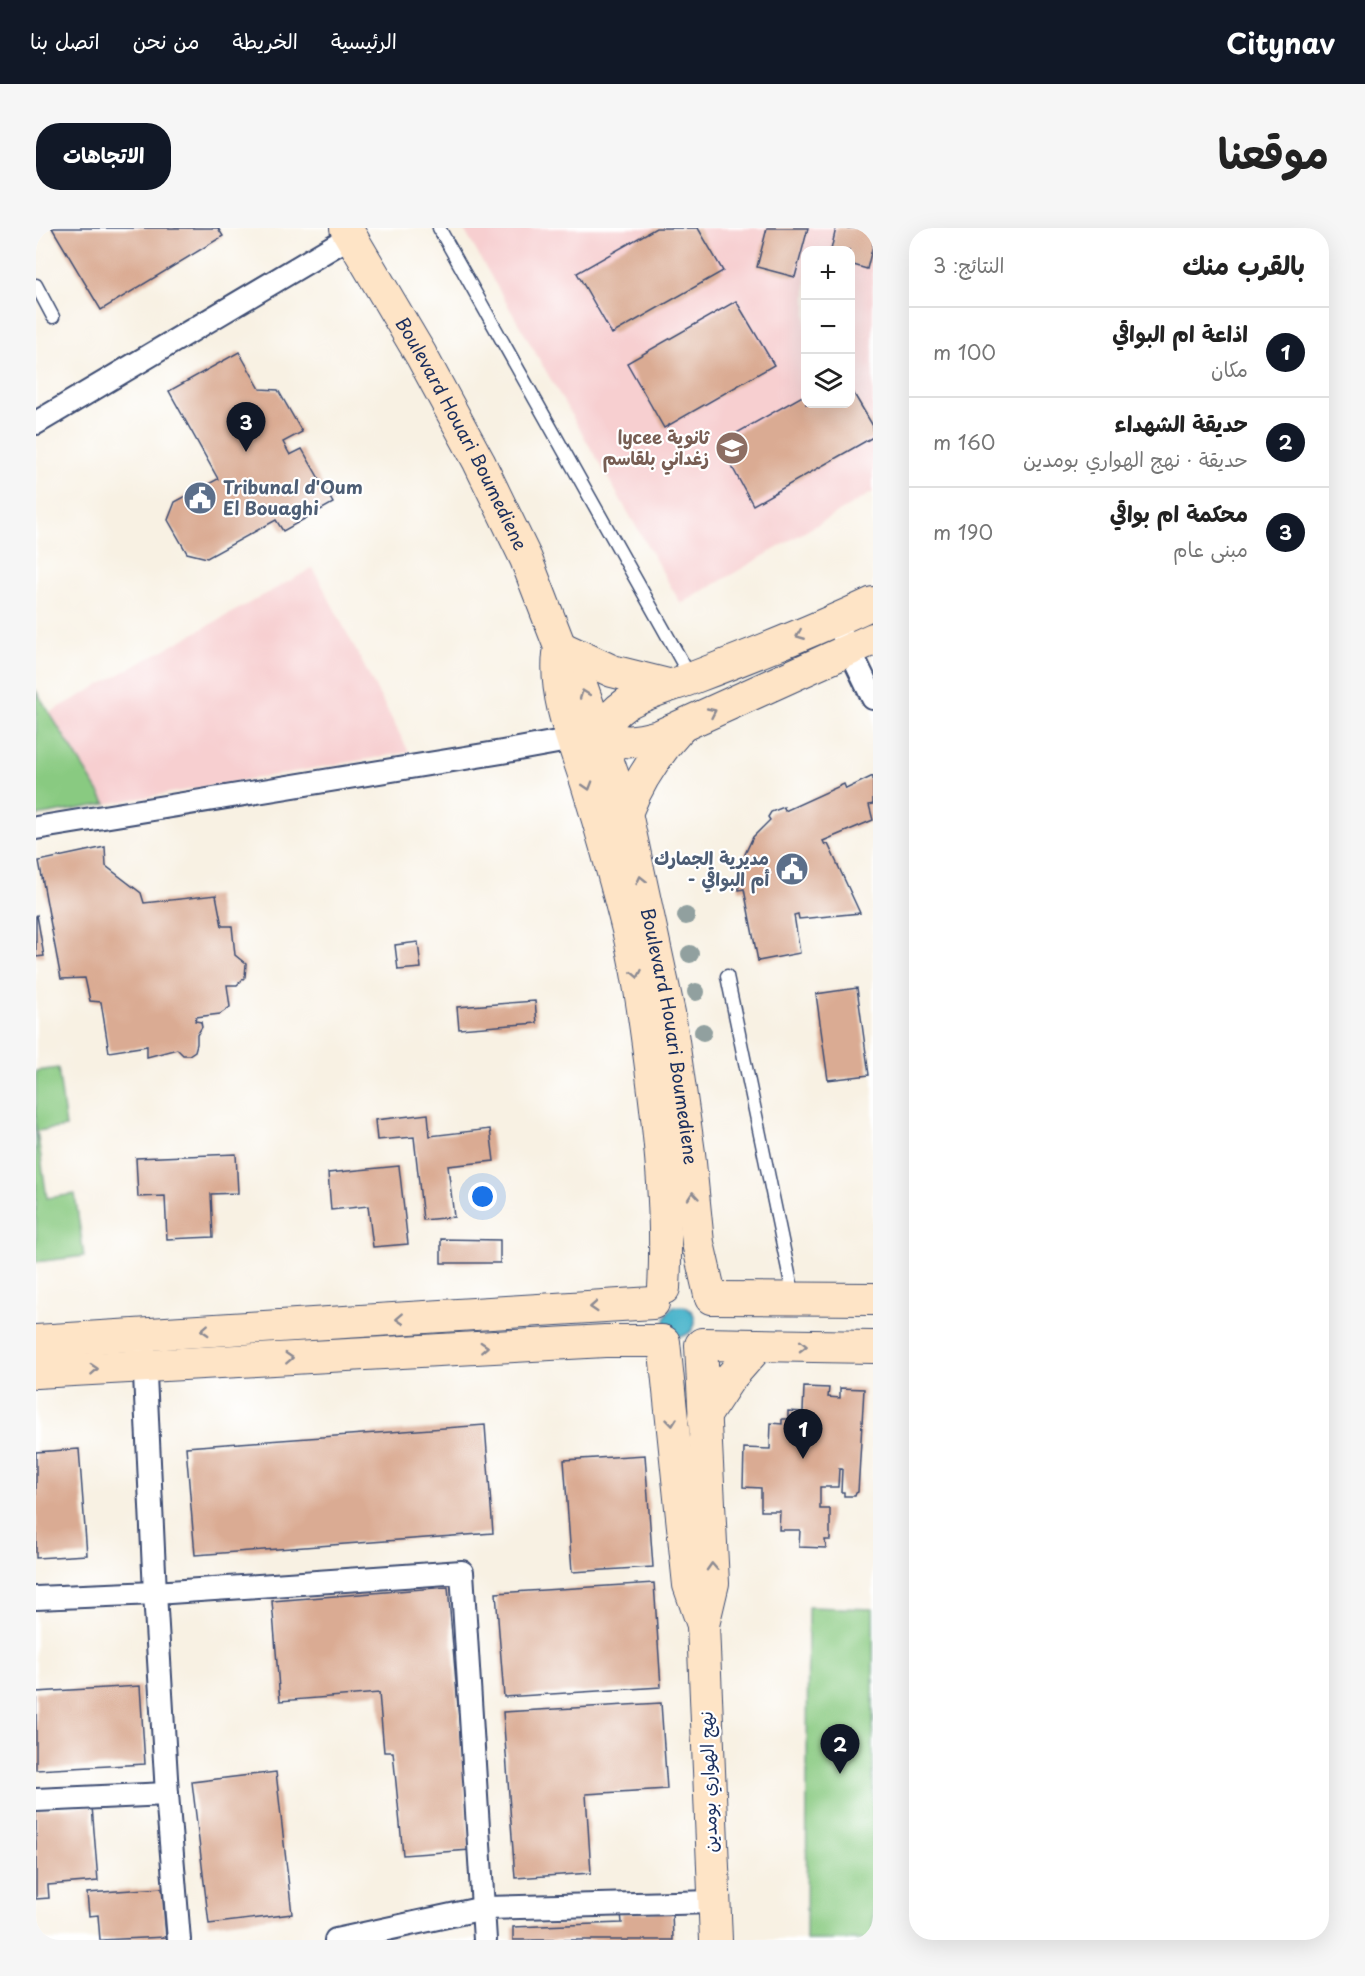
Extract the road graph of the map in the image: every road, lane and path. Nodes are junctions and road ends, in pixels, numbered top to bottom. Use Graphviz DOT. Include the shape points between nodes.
graph roads {
  1 [pos="439,228"];
  2 [pos="349,232"];
  3 [pos="36,285"];
  4 [pos="53,317"];
  5 [pos="36,423"];
  6 [pos="873,603"];
  7 [pos="836,620"];
  8 [pos="861,644"];
  9 [pos="560,647"];
  10 [pos="680,682"];
  11 [pos="873,698"];
  12 [pos="682,726"];
  13 [pos="586,736"];
  14 [pos="626,813"];
  15 [pos="36,828"];
  16 [pos="727,976"];
  17 [pos="698,1243"];
  18 [pos="658,1296"];
  19 [pos="711,1296"];
  20 [pos="785,1299"];
  21 [pos="873,1299"];
  22 [pos="142,1333"];
  23 [pos="36,1341"];
  24 [pos="605,1341"];
  25 [pos="663,1342"];
  26 [pos="701,1344"];
  27 [pos="758,1346"];
  28 [pos="873,1347"];
  29 [pos="146,1365"];
  30 [pos="36,1372"];
  31 [pos="668,1390"];
  32 [pos="704,1417"];
  33 [pos="155,1593"];
  34 [pos="36,1598"];
  35 [pos="703,1625"];
  36 [pos="167,1794"];
  37 [pos="36,1800"];
  38 [pos="713,1902"];
  39 [pos="484,1908"];
  40 [pos="179,1940"];
  41 [pos="336,1940"];
  42 [pos="485,1940"];
  43 [pos="716,1940"];
  1 -- 10 [label="lane"];
  2 -- 5 [label="street"];
  2 -- 9 [label="main road, Boulevard Houari Boumediene" via="479,462 526,560"];
  3 -- 4 [label="lane"];
  6 -- 7 [label="main road"];
  7 -- 8 [label="street"];
  7 -- 10 [label="main road, one-way"];
  8 -- 11 [label="street"];
  12 -- 8 [label="main road, one-way"];
  9 -- 10 [label="main road" via="612,671"];
  9 -- 13 [label="main road, Boulevard Houari Boumediene" via="581,685"];
  10 -- 13 [label="main road" via="627,704"];
  12 -- 13 [label="main road" via="634,741"];
  12 -- 14 [label="main road" via="648,766"];
  13 -- 14 [label="main road, Boulevard Houari Boumediene"];
  13 -- 15 [label="street"];
  13 -- 18 [label="main road, Boulevard Houari Boumediene, one-way" via="644,1012 662,1155 666,1234"];
  17 -- 14 [label="main road, Boulevard Houari Boumediene, one-way" via="669,1013"];
  16 -- 20 [label="lane"];
  17 -- 19 [label="main road, Boulevard Houari Boumediene"];
  17 -- 20 [label="main road" via="732,1278 753,1290"];
  18 -- 19 [label="main road" via="680,1283 688,1283"];
  18 -- 22 [label="main road, one-way"];
  18 -- 25 [label="main road" via="651,1311 652,1328"];
  19 -- 20 [label="main road"];
  19 -- 26 [label="main road" via="716,1323 714,1331"];
  20 -- 21 [label="main road"];
  22 -- 23 [label="main road"];
  22 -- 29 [label="street"];
  24 -- 25 [label="main road"];
  29 -- 24 [label="main road, one-way"];
  24 -- 31 [label="main road" via="646,1366"];
  25 -- 26 [label="main road" via="682,1349"];
  25 -- 31 [label="main road"];
  26 -- 27 [label="main road"];
  26 -- 32 [label="main road"];
  27 -- 28 [label="main road, one-way"];
  27 -- 32 [label="main road" via="729,1379"];
  30 -- 29 [label="main road, one-way"];
  29 -- 33 [label="street"];
  31 -- 35 [label="main road, one-way" via="689,1586"];
  35 -- 32 [label="main road, one-way" via="712,1583"];
  33 -- 34 [label="street"];
  33 -- 36 [label="street"];
  33 -- 39 [label="street" via="462,1572"];
  35 -- 38 [label="main road, نهج الهواري بومدين"];
  36 -- 37 [label="street"];
  36 -- 40 [label="street"];
  38 -- 39 [label="street"];
  38 -- 43 [label="main road, نهج الهواري بومدين"];
  39 -- 41 [label="street"];
  39 -- 42 [label="street"];
}
